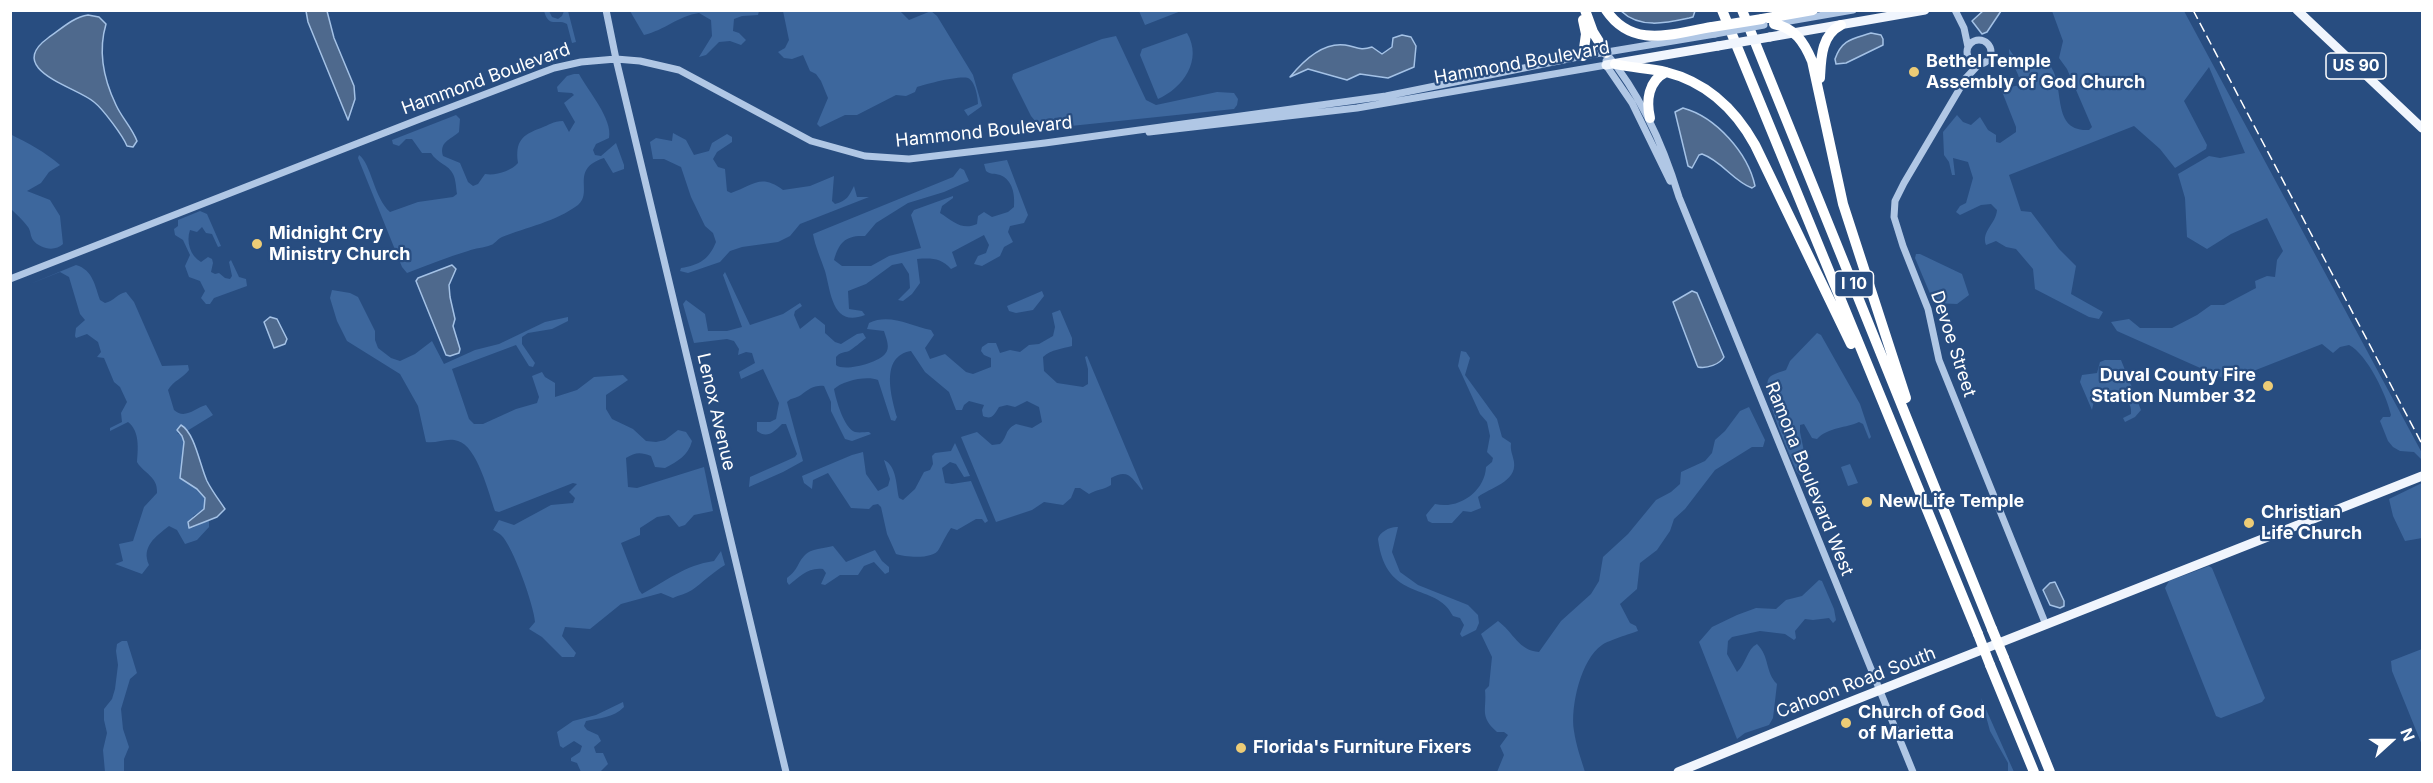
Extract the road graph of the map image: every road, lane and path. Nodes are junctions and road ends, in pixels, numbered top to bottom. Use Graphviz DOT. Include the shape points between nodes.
graph roads {
  1 [pos="606,10"];
  2 [pos="1583,10"];
  3 [pos="1606,10"];
  4 [pos="1722,10"];
  5 [pos="1742,10"];
  6 [pos="1813,10"];
  7 [pos="1853,10"];
  8 [pos="1925,10"];
  9 [pos="1954,10"];
  10 [pos="2297,10"];
  11 [pos="1789,24"];
  12 [pos="1840,25"];
  13 [pos="1964,28"];
  14 [pos="1713,30"];
  15 [pos="1977,40"];
  16 [pos="1968,46"];
  17 [pos="1606,53"];
  18 [pos="1583,56"];
  19 [pos="1969,58"];
  20 [pos="616,59"];
  21 [pos="1980,63"];
  22 [pos="1611,64"];
  23 [pos="1666,72"];
  24 [pos="1966,78"];
  25 [pos="1820,90"];
  26 [pos="1650,118"];
  27 [pos="2422,128"];
  28 [pos="1122,132"];
  29 [pos="1679,197"];
  30 [pos="10,279"];
  31 [pos="1893,431"];
  32 [pos="1913,431"];
  33 [pos="2422,476"];
  34 [pos="2046,625"];
  35 [pos="1880,692"];
  36 [pos="786,772"];
  37 [pos="1678,772"];
  38 [pos="1913,772"];
  39 [pos="2034,772"];
  40 [pos="2050,772"];
  1 -- 20 [label="street, Lenox Avenue"];
  2 -- 17 [label="highway"];
  2 -- 18 [label="highway"];
  3 -- 14 [label="highway" via="1618,24 1638,35"];
  4 -- 31 [label="highway, I 10"];
  5 -- 32 [label="highway, I 10"];
  6 -- 11 [label="highway"];
  7 -- 11 [label="street, Hammond Boulevard"];
  8 -- 12 [label="main road, Hammond Boulevard"];
  9 -- 13 [label="street"];
  10 -- 27 [label="main road, US 90"];
  11 -- 12 [label="main road, Hammond Boulevard"];
  11 -- 14 [label="highway, bridge"];
  11 -- 22 [label="main road, Hammond Boulevard, bridge" via="1770,37"];
  11 -- 25 [label="highway" via="1808,51"];
  12 -- 25 [label="highway" via="1825,42"];
  13 -- 15 [label="street"];
  13 -- 16 [label="street"];
  14 -- 17 [label="street, Hammond Boulevard"];
  15 -- 16 [label="street"];
  15 -- 21 [label="street" via="1986,42 1990,50 1988,59"];
  16 -- 19 [label="street"];
  17 -- 18 [label="street, Hammond Boulevard"];
  17 -- 22 [label="street"];
  18 -- 28 [label="street, Hammond Boulevard" via="1386,96"];
  19 -- 21 [label="street"];
  19 -- 24 [label="street, Devoe Street"];
  20 -- 28 [label="street, Hammond Boulevard" via="651,62 679,70 811,141 865,156 933,157"];
  20 -- 30 [label="street, Hammond Boulevard" via="554,68"];
  20 -- 36 [label="street, Lenox Avenue"];
  21 -- 24 [label="street, Devoe Street"];
  22 -- 23 [label="highway"];
  22 -- 26 [label="street, Ramona Boulevard West"];
  22 -- 28 [label="street, Hammond Boulevard" via="1357,108 1188,129"];
  22 -- 29 [label="street, Ramona Boulevard West"];
  23 -- 26 [label="highway" via="1649,92"];
  23 -- 31 [label="highway" via="1713,94 1748,133"];
  24 -- 34 [label="street, Devoe Street" via="1904,183 1895,201 1894,217 1928,309 1939,360"];
  25 -- 32 [label="highway" via="1844,204 1907,400"];
  26 -- 29 [label="street, Ramona Boulevard West"];
  29 -- 35 [label="street, Ramona Boulevard West"];
  31 -- 39 [label="highway, I 10, bridge"];
  32 -- 40 [label="highway, I 10, bridge"];
  33 -- 34 [label="main road, Cahoon Road South"];
  34 -- 35 [label="main road, Cahoon Road South"];
  35 -- 37 [label="main road, Cahoon Road South"];
  35 -- 38 [label="street, Ramona Boulevard West"];
}
